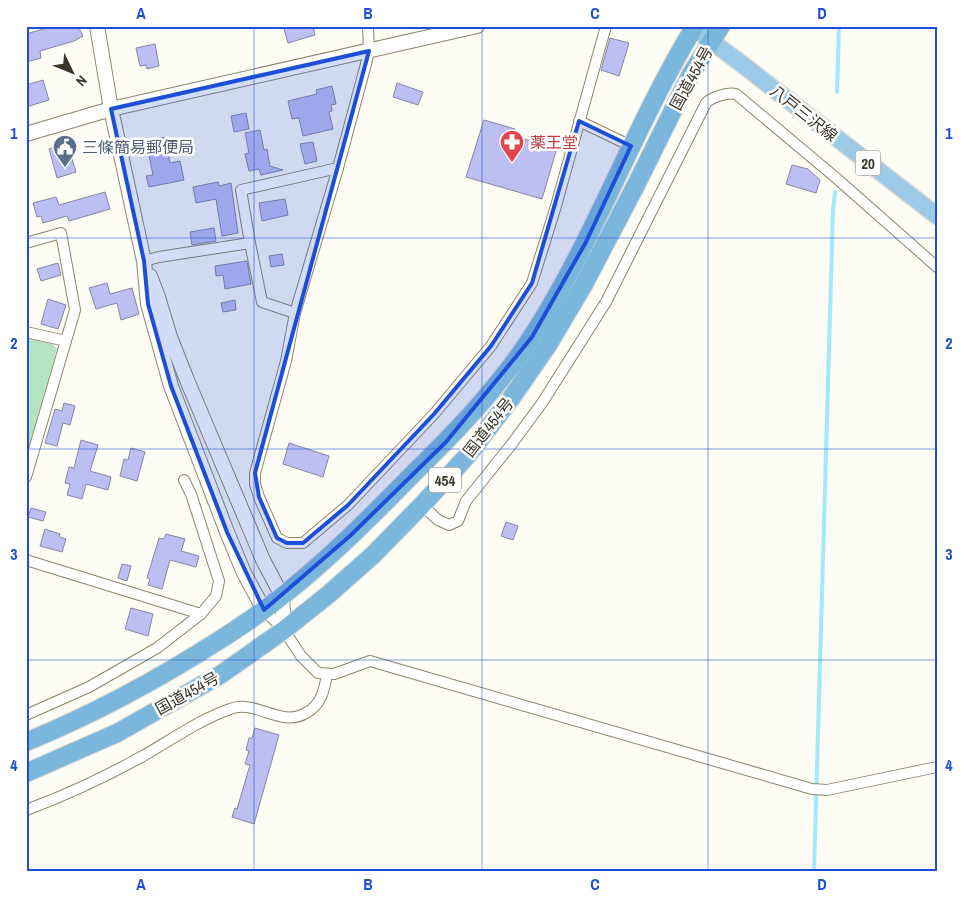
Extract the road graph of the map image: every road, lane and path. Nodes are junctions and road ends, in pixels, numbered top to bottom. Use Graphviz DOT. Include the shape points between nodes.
graph roads {
  1 [pos="97,26"];
  2 [pos="368,26"];
  3 [pos="477,26"];
  4 [pos="606,26"];
  5 [pos="693,27"];
  6 [pos="716,34"];
  7 [pos="369,51"];
  8 [pos="111,109"];
  9 [pos="579,121"];
  10 [pos="26,134"];
  11 [pos="631,146"];
  12 [pos="338,168"];
  13 [pos="937,216"];
  14 [pos="26,243"];
  15 [pos="250,243"];
  16 [pos="144,261"];
  17 [pos="937,267"];
  18 [pos="295,313"];
  19 [pos="26,332"];
  20 [pos="66,341"];
  21 [pos="26,477"];
  22 [pos="184,480"];
  23 [pos="422,505"];
  24 [pos="26,560"];
  25 [pos="282,596"];
  26 [pos="264,610"];
  27 [pos="201,614"];
  28 [pos="284,630"];
  29 [pos="327,675"];
  30 [pos="26,715"];
  31 [pos="26,742"];
  32 [pos="937,767"];
  33 [pos="26,773"];
  34 [pos="26,810"];
  1 -- 8 [label="street"];
  2 -- 7 [label="street"];
  3 -- 7 [label="street"];
  4 -- 9 [label="street"];
  5 -- 6 [label="main road, 八戸三沢線 / 20"];
  5 -- 11 [label="highway, 国道454号 / 454"];
  6 -- 13 [label="main road, 八戸三沢線 / 20"];
  6 -- 23 [label="highway, 国道454号 / 454" via="691,74 583,286 548,345 467,456"];
  7 -- 8 [label="street"];
  7 -- 12 [label="street"];
  8 -- 10 [label="street"];
  8 -- 16 [label="street"];
  9 -- 11 [label="street"];
  9 -- 18 [label="street" via="532,283 491,346 434,414 348,505 303,542 287,543 277,538 259,497 255,473 286,361"];
  11 -- 25 [label="highway, 国道454号 / 454" via="562,288 532,337 493,389 402,486"];
  12 -- 15 [label="street" via="241,190"];
  12 -- 18 [label="street"];
  14 -- 20 [label="street" via="61,233 75,310"];
  15 -- 16 [label="street"];
  15 -- 18 [label="street" via="262,302"];
  16 -- 25 [label="street" via="187,380 262,560"];
  16 -- 26 [label="street" via="148,304 172,386 226,532"];
  17 -- 23 [label="street" via="736,94 710,100 606,302 542,403 466,501 458,521 450,526"];
  19 -- 20 [label="street"];
  20 -- 21 [label="street"];
  22 -- 27 [label="street" via="219,581 216,596"];
  23 -- 28 [label="highway, 国道454号 / 454" via="373,555"];
  24 -- 27 [label="street"];
  25 -- 26 [label="highway, 国道454号 / 454"];
  25 -- 28 [label="street"];
  26 -- 28 [label="street"];
  26 -- 31 [label="highway, 国道454号 / 454" via="183,664 120,699"];
  27 -- 30 [label="street" via="132,664"];
  28 -- 29 [label="street" via="310,667 318,674"];
  28 -- 33 [label="highway, 国道454号 / 454" via="220,675 117,732"];
  29 -- 32 [label="street" via="370,661 812,789 826,790"];
  29 -- 34 [label="street" via="320,701 297,718 289,719 249,707 229,709 97,780"];
}
